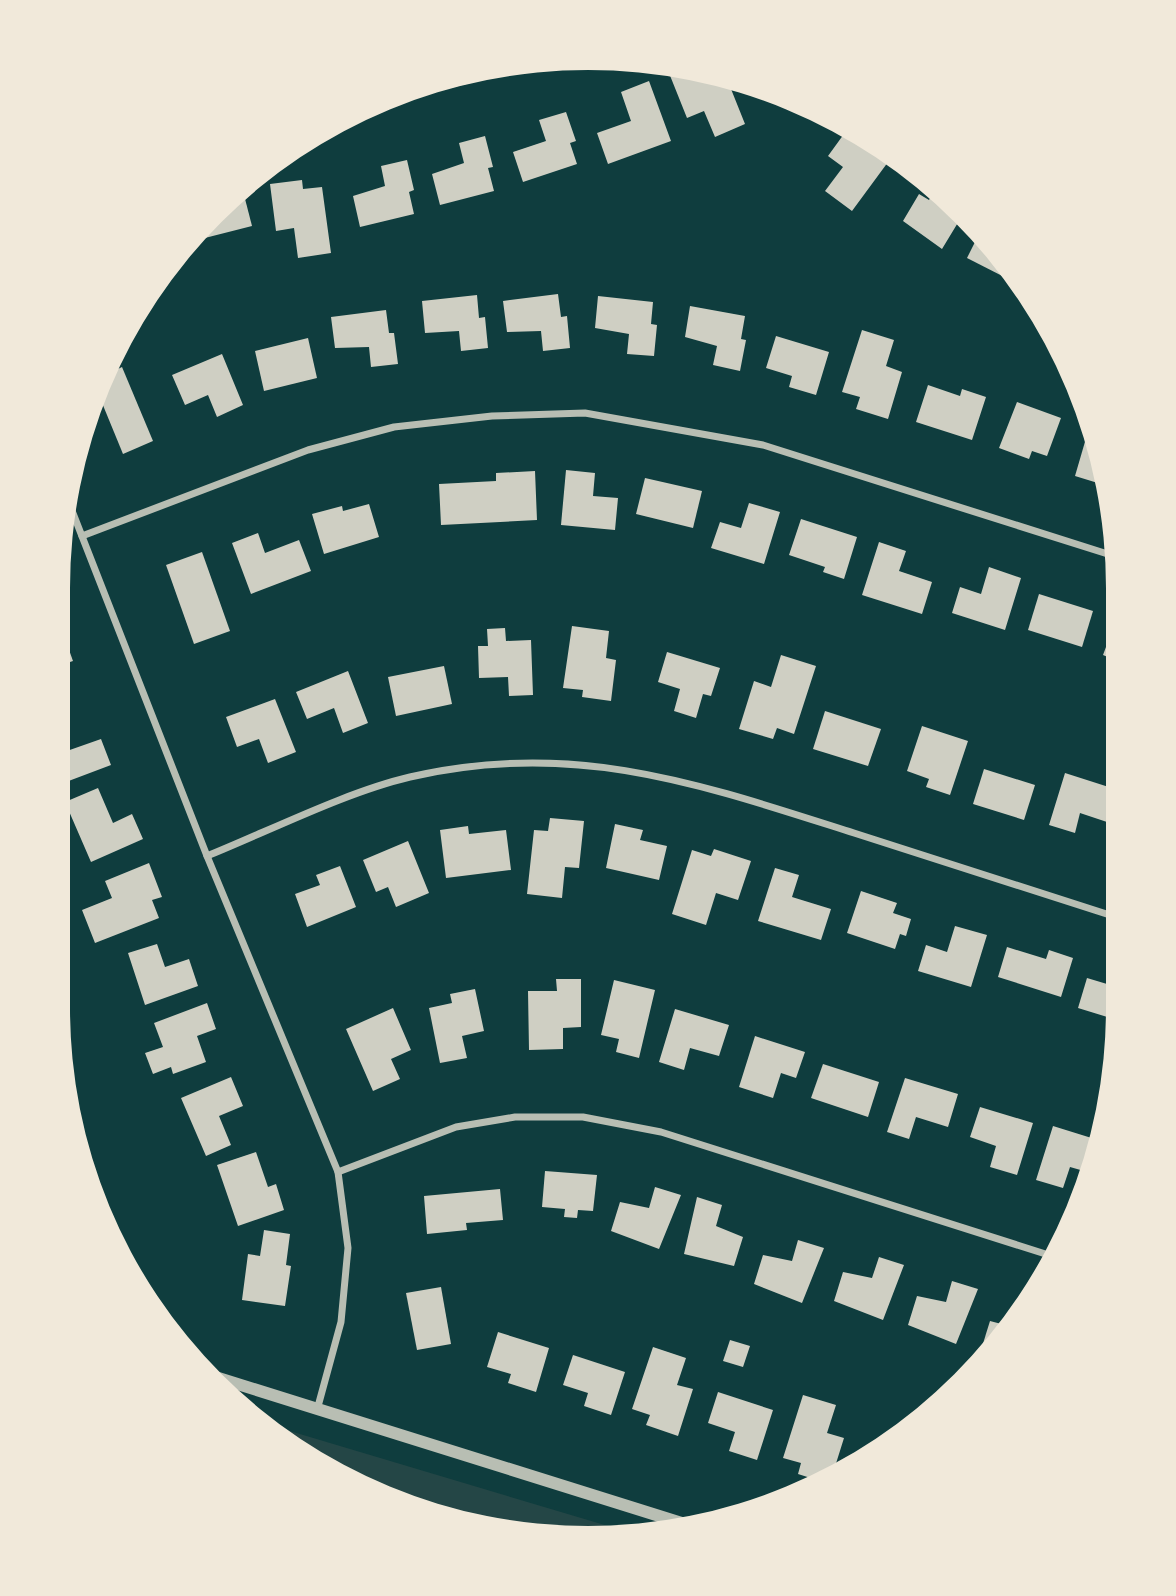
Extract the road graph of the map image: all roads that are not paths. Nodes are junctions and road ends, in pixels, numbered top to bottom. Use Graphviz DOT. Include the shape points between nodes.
graph roads {
  1 [pos="75,517"];
  2 [pos="82,536"];
  3 [pos="1105,553"];
  4 [pos="207,856"];
  5 [pos="1106,914"];
  6 [pos="338,1172"];
  7 [pos="1044,1254"];
  8 [pos="230,1382"];
  9 [pos="317,1410"];
  10 [pos="670,1519"];
  1 -- 2 [label="street"];
  2 -- 3 [label="street" via="308,450 394,427 492,416 585,413 763,445"];
  2 -- 4 [label="street"];
  4 -- 5 [label="street" via="409,778 498,764 585,763 657,774 744,798"];
  4 -- 6 [label="street"];
  6 -- 7 [label="street" via="456,1127 515,1117 583,1117 662,1132"];
  6 -- 9 [label="street" via="346,1260 341,1322"];
  8 -- 9 [label="street"];
  9 -- 10 [label="street"];
}
